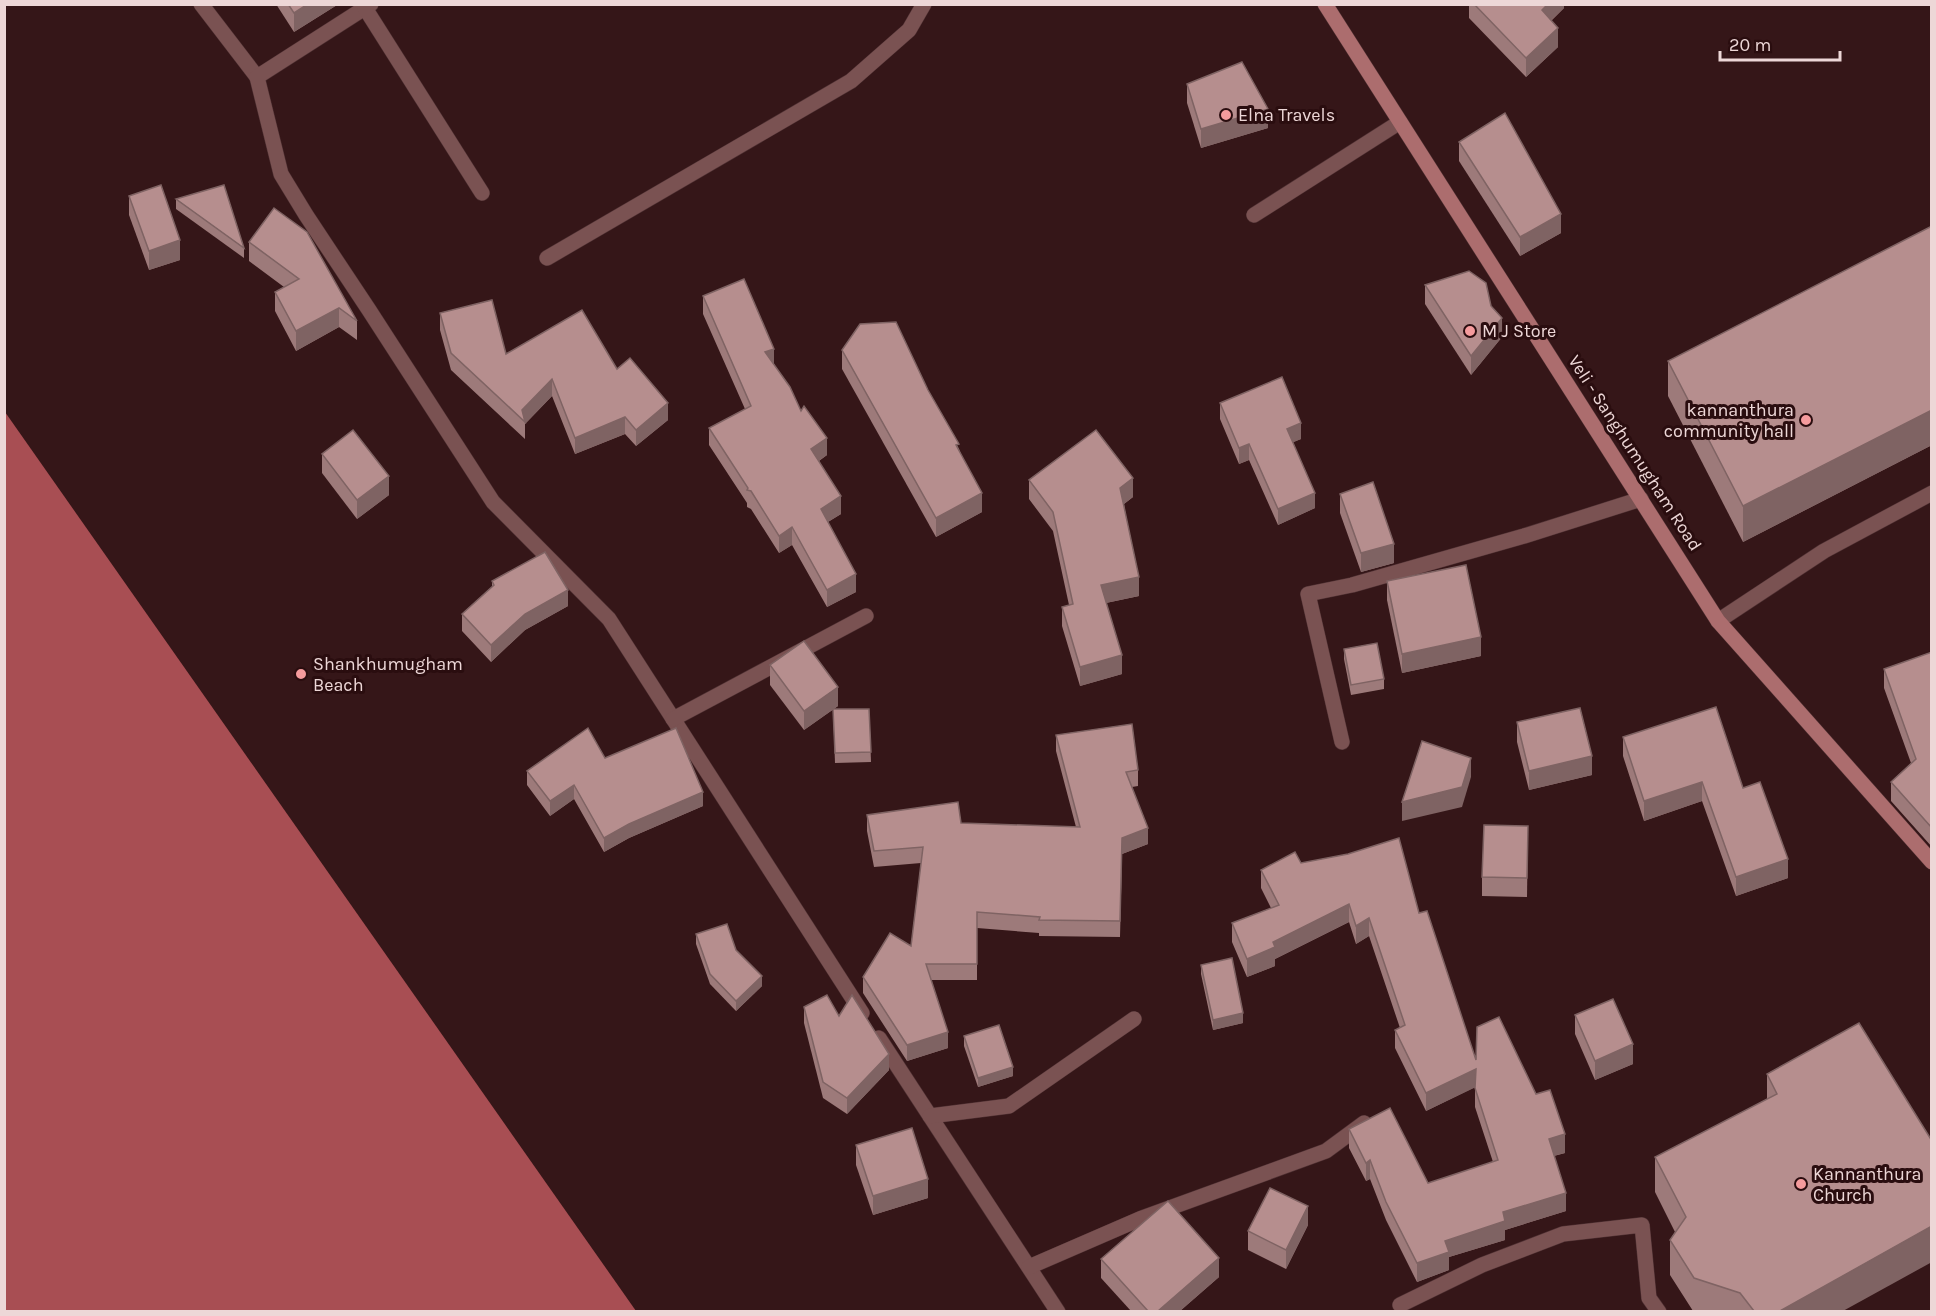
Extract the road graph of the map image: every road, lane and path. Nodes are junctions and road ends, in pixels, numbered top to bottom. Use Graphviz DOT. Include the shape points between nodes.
graph roads {
  1 [pos="201,4"];
  2 [pos="924,4"];
  3 [pos="1325,4"];
  4 [pos="368,6"];
  5 [pos="257,77"];
  6 [pos="1400,122"];
  7 [pos="482,193"];
  8 [pos="1254,215"];
  9 [pos="547,258"];
  10 [pos="1932,494"];
  11 [pos="1641,499"];
  12 [pos="866,616"];
  13 [pos="1718,621"];
  14 [pos="673,719"];
  15 [pos="1342,742"];
  16 [pos="1932,862"];
  17 [pos="1134,1019"];
  18 [pos="930,1116"];
  19 [pos="1368,1120"];
  20 [pos="1029,1267"];
  21 [pos="1400,1305"];
  22 [pos="1058,1311"];
  23 [pos="1659,1311"];
  1 -- 5 [label="street"];
  2 -- 9 [label="street" via="909,30 850,81"];
  3 -- 6 [label="main road, Veli - Sanghumugham Road"];
  4 -- 5 [label="street"];
  4 -- 7 [label="street"];
  5 -- 14 [label="street" via="281,174 306,215 493,502 609,619"];
  6 -- 8 [label="street"];
  6 -- 11 [label="main road, Veli - Sanghumugham Road"];
  10 -- 13 [label="street" via="1824,551"];
  11 -- 13 [label="main road, Veli - Sanghumugham Road"];
  11 -- 15 [label="street" via="1364,582 1308,594"];
  12 -- 14 [label="street"];
  13 -- 16 [label="main road, Veli - Sanghumugham Road"];
  14 -- 18 [label="street"];
  17 -- 18 [label="street" via="1009,1106"];
  18 -- 20 [label="street"];
  19 -- 20 [label="street" via="1326,1151 1142,1218"];
  20 -- 22 [label="street"];
  21 -- 23 [label="street" via="1482,1265 1563,1234 1642,1225 1648,1298"];
}
